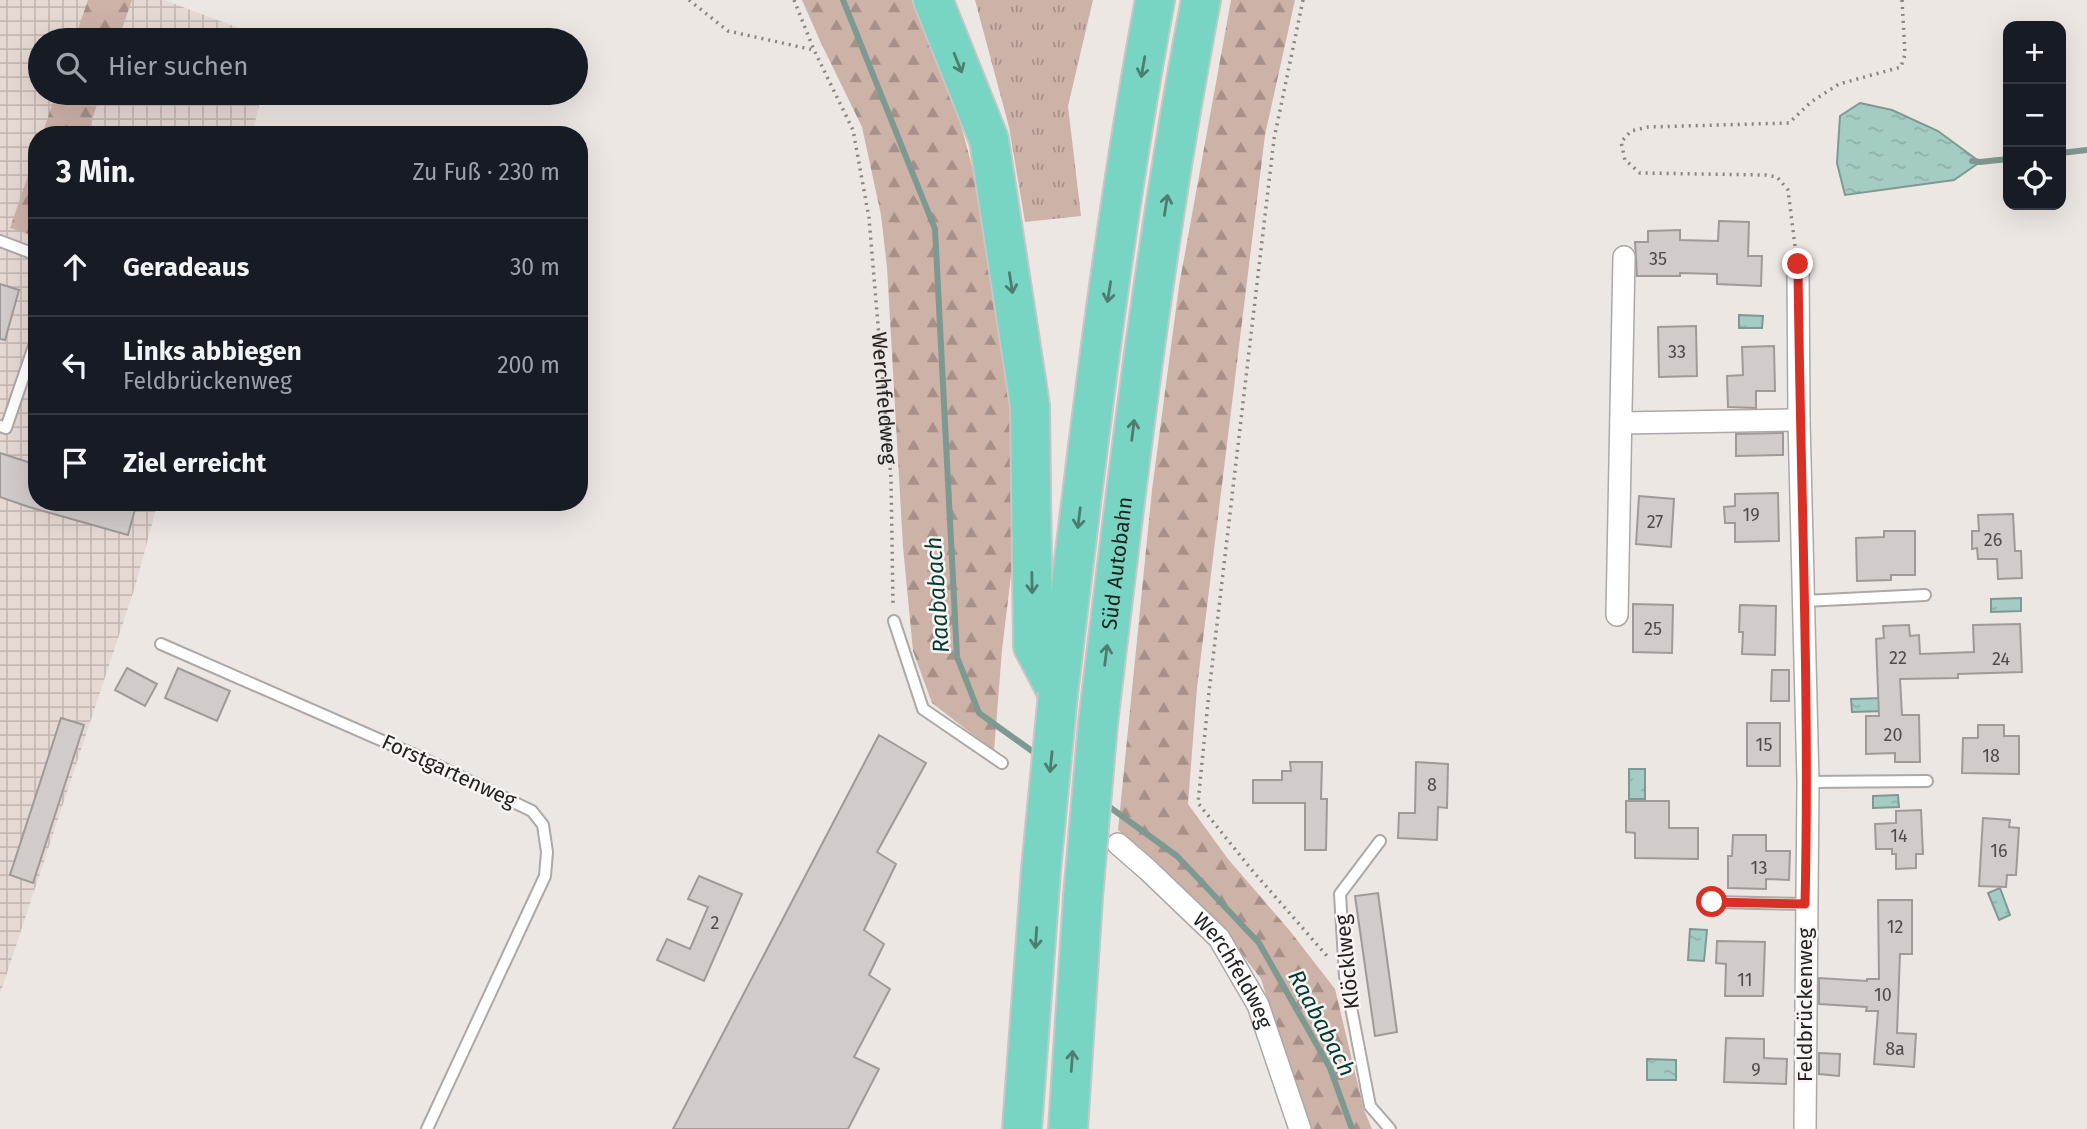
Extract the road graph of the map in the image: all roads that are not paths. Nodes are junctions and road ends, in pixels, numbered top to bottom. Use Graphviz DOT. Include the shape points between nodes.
graph roads {
  1 [pos="933,0"];
  2 [pos="1156,0"];
  3 [pos="1201,0"];
  4 [pos="0,241"];
  5 [pos="28,252"];
  6 [pos="1624,257"];
  7 [pos="1798,264"];
  8 [pos="28,363"];
  9 [pos="1799,419"];
  10 [pos="1622,423"];
  11 [pos="0,426"];
  12 [pos="1925,595"];
  13 [pos="1804,601"];
  14 [pos="1617,615"];
  15 [pos="894,621"];
  16 [pos="161,644"];
  17 [pos="1058,694"];
  18 [pos="1002,763"];
  19 [pos="1808,782"];
  20 [pos="1927,782"];
  21 [pos="1380,841"];
  22 [pos="1118,844"];
  23 [pos="1712,902"];
  24 [pos="1805,904"];
  25 [pos="427,1129"];
  26 [pos="1022,1129"];
  27 [pos="1068,1129"];
  28 [pos="1300,1129"];
  29 [pos="1390,1129"];
  30 [pos="1805,1129"];
  1 -- 17 [label="highway, one-way" via="989,140 1030,406 1033,646"];
  2 -- 17 [label="highway, Süd Autobahn, one-way" via="1098,364"];
  27 -- 3 [label="highway, Süd Autobahn, one-way, bridge" via="1098,723 1140,374"];
  4 -- 5 [label="lane"];
  6 -- 10 [label="street"];
  7 -- 9 [label="street, Feldbrückenweg"];
  8 -- 11 [label="lane" via="6,428"];
  9 -- 10 [label="street"];
  9 -- 13 [label="street, Feldbrückenweg"];
  10 -- 14 [label="street"];
  12 -- 13 [label="lane"];
  13 -- 19 [label="street, Feldbrückenweg"];
  15 -- 18 [label="lane" via="923,709"];
  16 -- 25 [label="lane, Forstgartenweg" via="513,800 532,811 543,825 545,876"];
  17 -- 26 [label="highway, Süd Autobahn, one-way, bridge"];
  19 -- 20 [label="lane"];
  19 -- 24 [label="street, Feldbrückenweg"];
  21 -- 29 [label="lane, Klöcklweg" via="1339,894 1345,976 1370,1106"];
  22 -- 28 [label="street, Werchfeldweg" via="1219,938 1258,1005"];
  23 -- 24 [label="lane"];
  24 -- 30 [label="street, Feldbrückenweg"];
}
